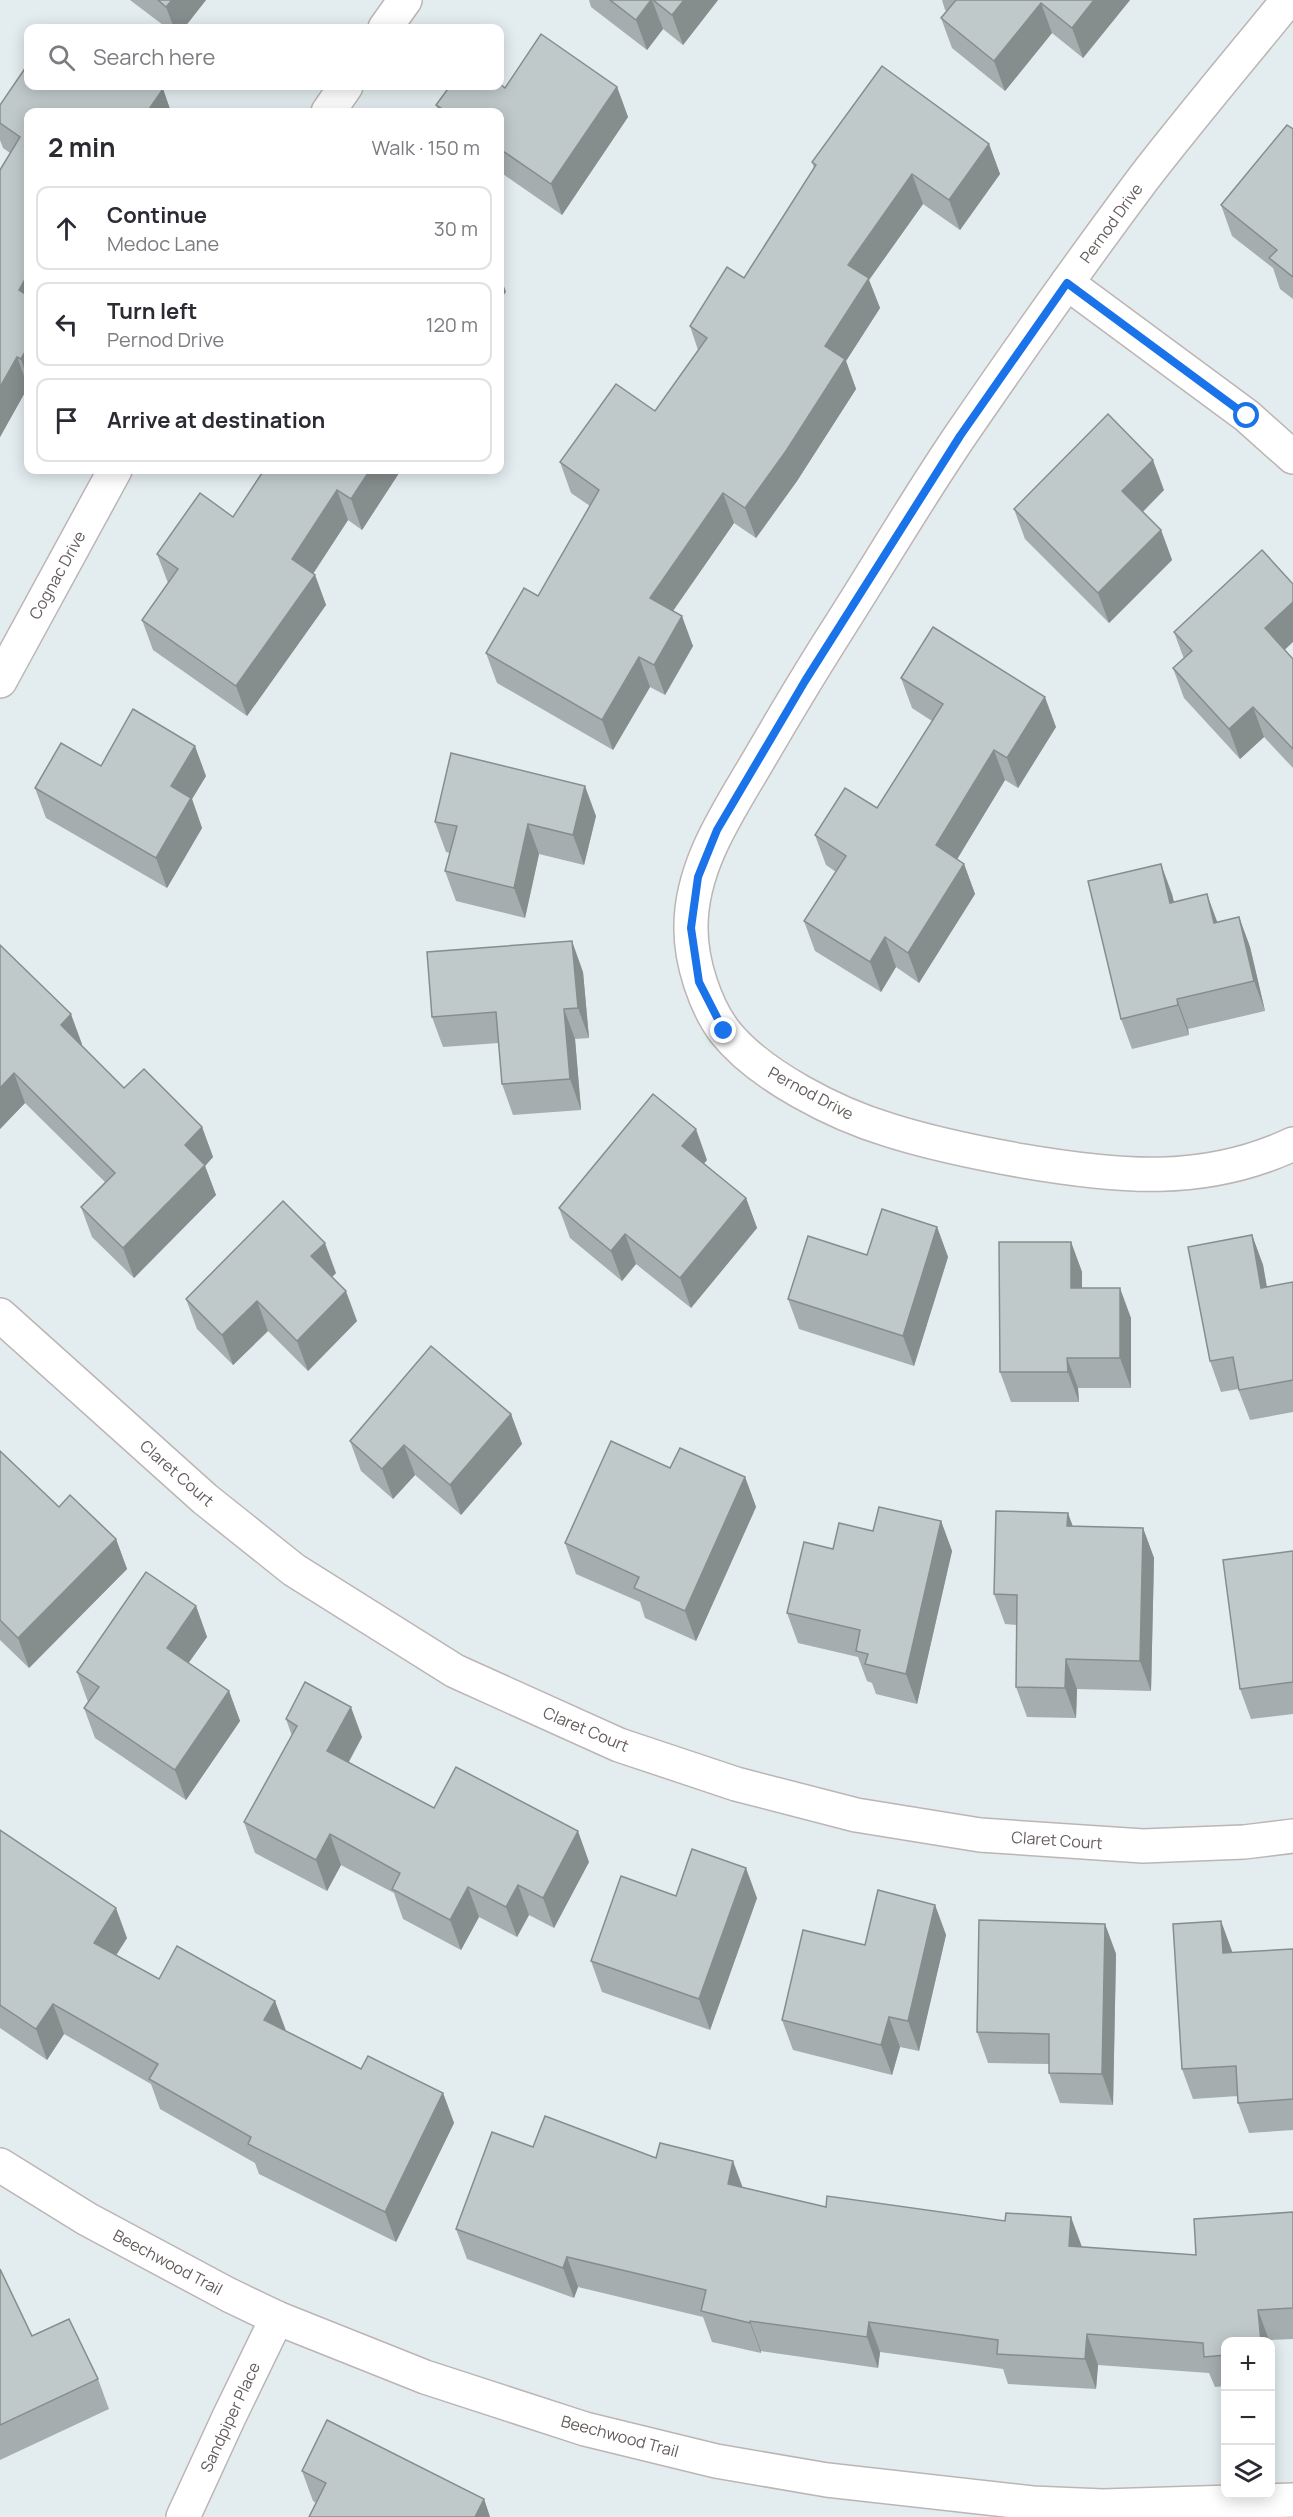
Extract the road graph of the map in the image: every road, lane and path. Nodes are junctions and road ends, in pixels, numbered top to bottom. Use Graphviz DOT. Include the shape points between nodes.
graph roads {
  1 [pos="405,0"];
  2 [pos="1288,0"];
  3 [pos="389,24"];
  4 [pos="343,90"];
  5 [pos="331,108"];
  6 [pos="1067,283"];
  7 [pos="1293,457"];
  8 [pos="113,474"];
  9 [pos="0,681"];
  10 [pos="1293,1144"];
  11 [pos="0,1315"];
  12 [pos="1293,1836"];
  13 [pos="0,2165"];
  14 [pos="278,2318"];
  15 [pos="1293,2499"];
  16 [pos="903,2503"];
  17 [pos="183,2517"];
  1 -- 3 [label="street"];
  2 -- 6 [label="street, Pernod Drive" via="1145,176"];
  4 -- 5 [label="street"];
  6 -- 7 [label="street" via="1247,416"];
  6 -- 10 [label="street, Pernod Drive" via="954,446 805,681 717,830 698,877 691,928 699,982 724,1031 766,1071 829,1106 924,1141 1082,1171 1136,1176 1202,1172 1266,1156"];
  8 -- 9 [label="street, Cognac Drive"];
  11 -- 12 [label="street, Claret Court" via="205,1498 294,1570 455,1671 619,1745 736,1784 845,1812 980,1835 1143,1846"];
  13 -- 14 [label="street, Beechwood Trail" via="87,2218"];
  14 -- 16 [label="street, Beechwood Trail" via="425,2377 585,2429 727,2463 826,2480"];
  14 -- 17 [label="street, Sandpiper Place"];
  15 -- 16 [label="street, Beechwood Trail" via="1103,2506"];
}
